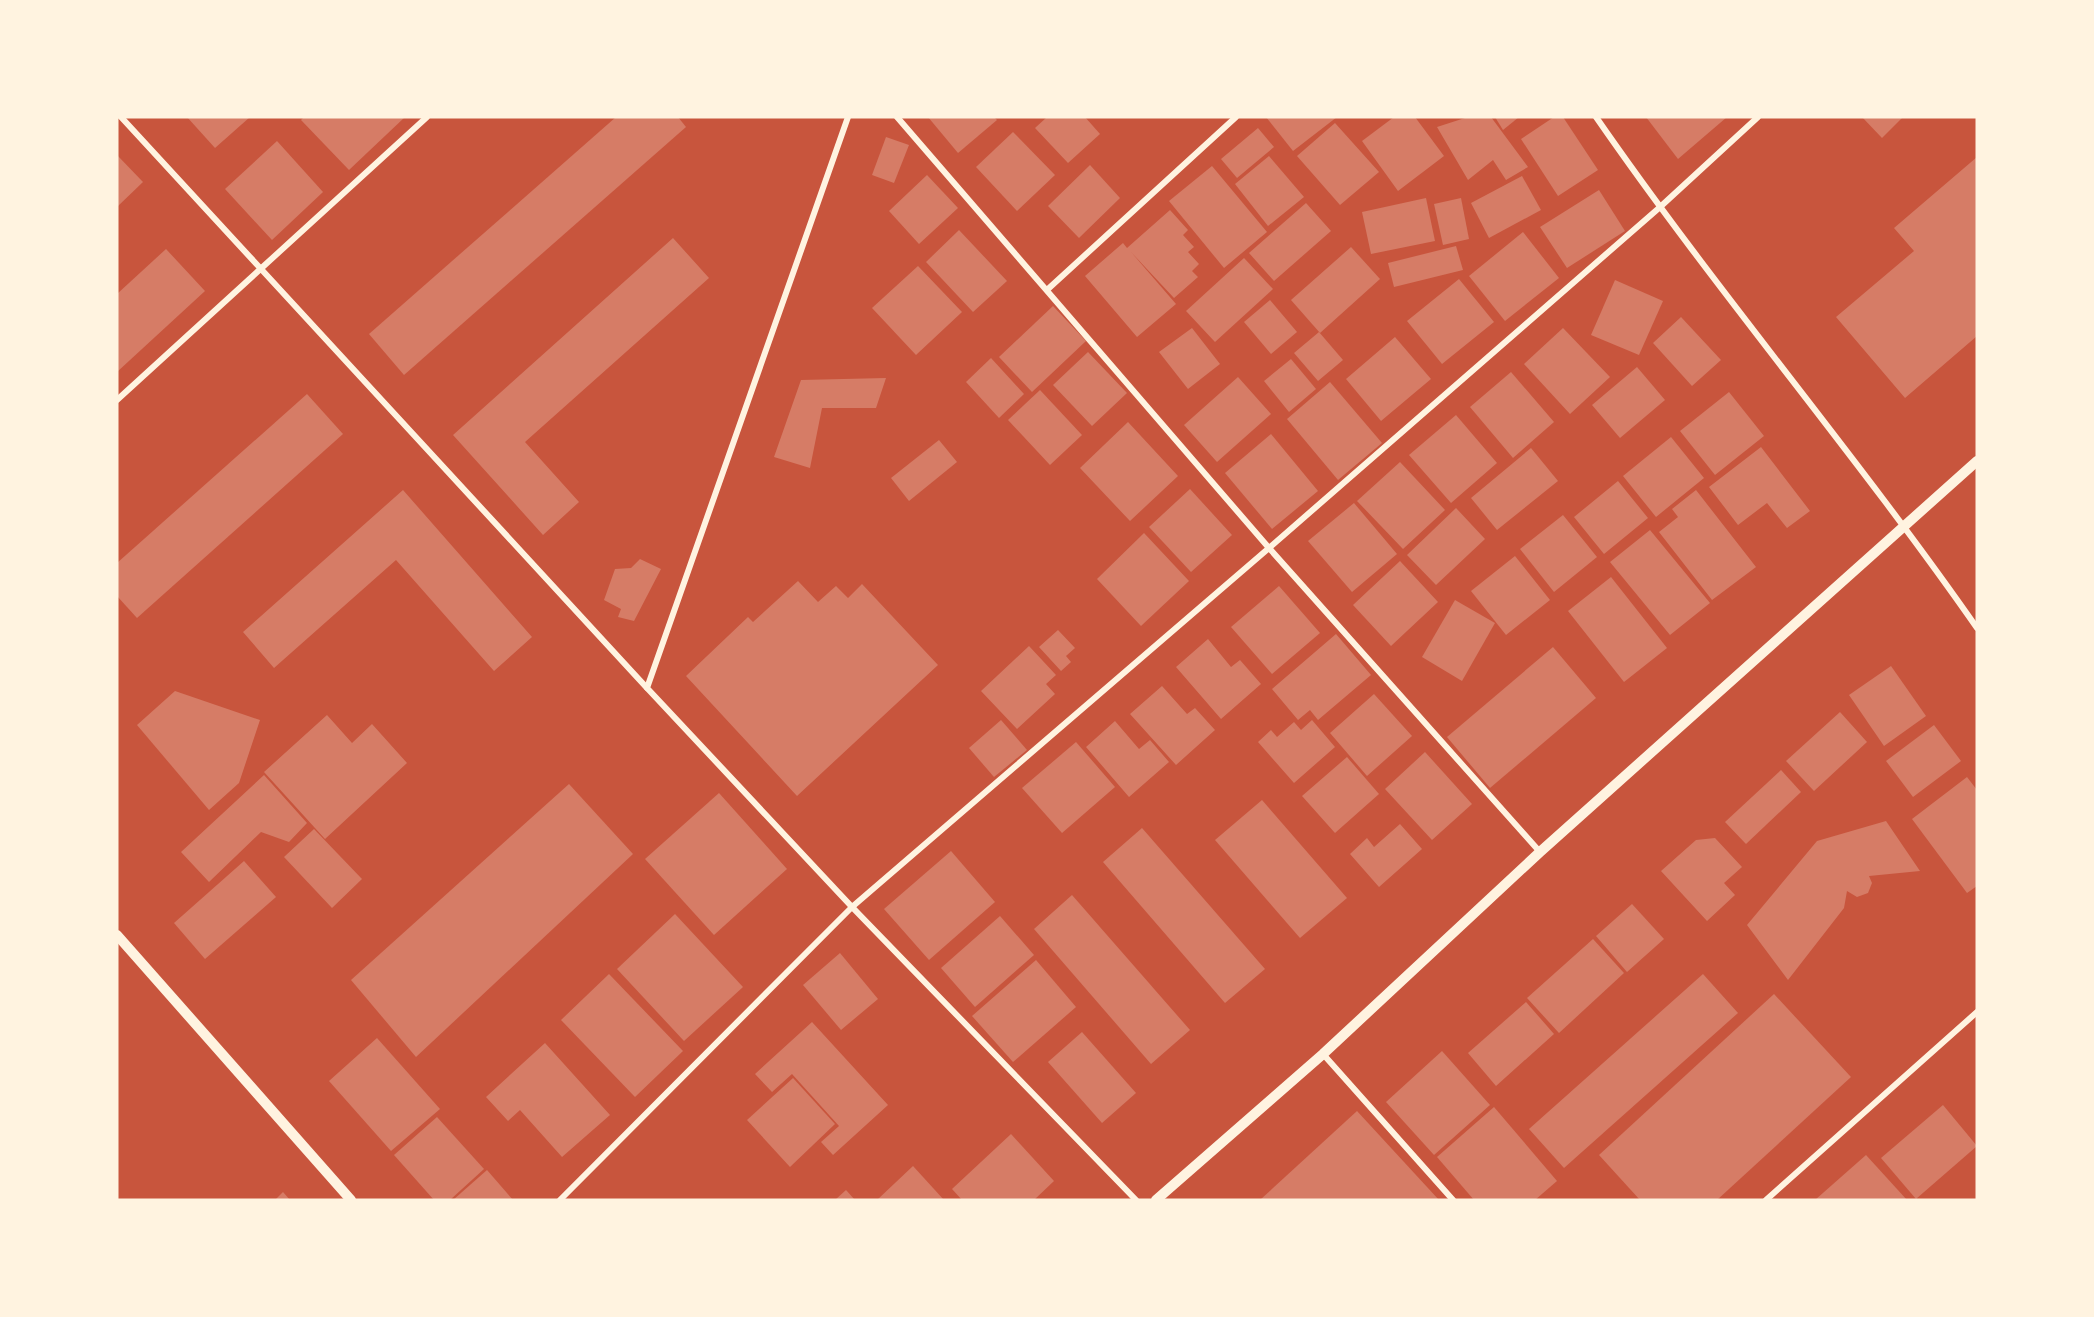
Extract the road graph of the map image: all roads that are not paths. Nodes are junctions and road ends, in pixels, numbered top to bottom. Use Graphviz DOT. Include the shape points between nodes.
graph roads {
  1 [pos="121,117"];
  2 [pos="427,117"];
  3 [pos="848,117"];
  4 [pos="897,117"];
  5 [pos="1236,117"];
  6 [pos="1596,117"];
  7 [pos="1758,117"];
  8 [pos="1659,208"];
  9 [pos="261,269"];
  10 [pos="1048,290"];
  11 [pos="117,400"];
  12 [pos="1977,461"];
  13 [pos="1905,525"];
  14 [pos="1269,548"];
  15 [pos="1977,628"];
  16 [pos="647,688"];
  17 [pos="1540,852"];
  18 [pos="852,907"];
  19 [pos="117,935"];
  20 [pos="1977,1012"];
  21 [pos="1323,1054"];
  22 [pos="351,1200"];
  23 [pos="560,1200"];
  24 [pos="1136,1200"];
  25 [pos="1156,1200"];
  26 [pos="1453,1200"];
  27 [pos="1766,1200"];
  1 -- 9 [label="street"];
  2 -- 9 [label="street"];
  3 -- 16 [label="street"];
  4 -- 10 [label="street"];
  5 -- 10 [label="street"];
  6 -- 8 [label="street"];
  7 -- 8 [label="street"];
  8 -- 13 [label="street"];
  8 -- 14 [label="street"];
  9 -- 11 [label="street"];
  9 -- 16 [label="street"];
  10 -- 14 [label="street"];
  12 -- 13 [label="street"];
  13 -- 15 [label="street"];
  13 -- 17 [label="street"];
  14 -- 17 [label="street"];
  14 -- 18 [label="street"];
  16 -- 18 [label="street"];
  17 -- 21 [label="street"];
  18 -- 23 [label="street"];
  18 -- 24 [label="street"];
  19 -- 22 [label="street"];
  20 -- 27 [label="street"];
  21 -- 25 [label="street"];
  21 -- 26 [label="street"];
}
